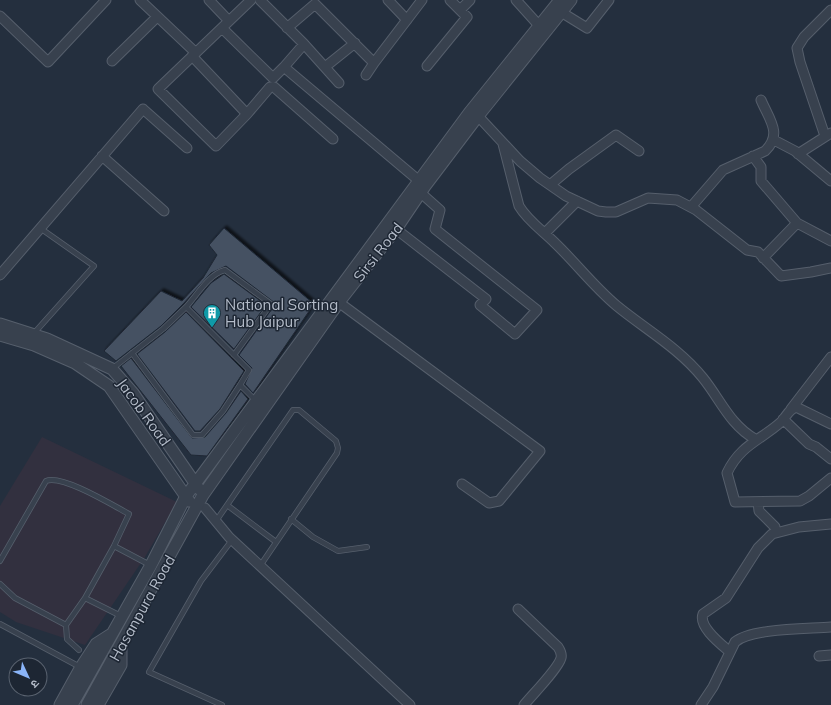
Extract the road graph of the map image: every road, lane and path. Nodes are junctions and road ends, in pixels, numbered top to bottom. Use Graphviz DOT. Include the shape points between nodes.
graph roads {
  1 [pos="106,0"];
  2 [pos="140,0"];
  3 [pos="209,0"];
  4 [pos="251,0"];
  5 [pos="260,0"];
  6 [pos="388,0"];
  7 [pos="422,0"];
  8 [pos="450,0"];
  9 [pos="470,0"];
  10 [pos="516,0"];
  11 [pos="560,0"];
  12 [pos="571,0"];
  13 [pos="609,0"];
  14 [pos="318,2"];
  15 [pos="460,10"];
  16 [pos="831,10"];
  17 [pos="561,12"];
  18 [pos="0,16"];
  19 [pos="157,16"];
  20 [pos="407,20"];
  21 [pos="229,21"];
  22 [pos="222,28"];
  23 [pos="287,28"];
  24 [pos="543,29"];
  25 [pos="355,43"];
  26 [pos="304,44"];
  27 [pos="194,55"];
  28 [pos="112,61"];
  29 [pos="374,63"];
  30 [pos="427,66"];
  31 [pos="284,67"];
  32 [pos="325,68"];
  33 [pos="366,76"];
  34 [pos="272,82"];
  35 [pos="340,83"];
  36 [pos="761,100"];
  37 [pos="246,114"];
  38 [pos="478,116"];
  39 [pos="828,135"];
  40 [pos="333,139"];
  41 [pos="774,140"];
  42 [pos="503,142"];
  43 [pos="187,148"];
  44 [pos="639,152"];
  45 [pos="798,154"];
  46 [pos="102,156"];
  47 [pos="753,156"];
  48 [pos="831,181"];
  49 [pos="550,185"];
  50 [pos="422,187"];
  51 [pos="576,201"];
  52 [pos="691,207"];
  53 [pos="164,210"];
  54 [pos="797,223"];
  55 [pos="40,228"];
  56 [pos="396,228"];
  57 [pos="545,233"];
  58 [pos="831,241"];
  59 [pos="764,258"];
  60 [pos="831,268"];
  61 [pos="0,275"];
  62 [pos="336,299"];
  63 [pos="186,307"];
  64 [pos="0,324"];
  65 [pos="0,335"];
  66 [pos="35,340"];
  67 [pos="132,353"];
  68 [pos="234,355"];
  69 [pos="831,357"];
  70 [pos="112,370"];
  71 [pos="240,385"];
  72 [pos="256,401"];
  73 [pos="791,409"];
  74 [pos="783,419"];
  75 [pos="831,424"];
  76 [pos="756,439"];
  77 [pos="831,459"];
  78 [pos="831,478"];
  79 [pos="194,484"];
  80 [pos="462,484"];
  81 [pos="203,494"];
  82 [pos="186,496"];
  83 [pos="758,502"];
  84 [pos="227,505"];
  85 [pos="200,509"];
  86 [pos="291,519"];
  87 [pos="216,521"];
  88 [pos="831,524"];
  89 [pos="775,526"];
  90 [pos="232,540"];
  91 [pos="276,542"];
  92 [pos="114,546"];
  93 [pos="367,547"];
  94 [pos="0,561"];
  95 [pos="151,565"];
  96 [pos="260,566"];
  97 [pos="0,584"];
  98 [pos="85,598"];
  99 [pos="518,609"];
  100 [pos="121,616"];
  101 [pos="0,624"];
  102 [pos="66,625"];
  103 [pos="831,627"];
  104 [pos="112,633"];
  105 [pos="121,646"];
  106 [pos="79,650"];
  107 [pos="730,652"];
  108 [pos="831,655"];
  109 [pos="819,656"];
  110 [pos="81,667"];
  111 [pos="60,705"];
  112 [pos="72,705"];
  113 [pos="87,705"];
  114 [pos="98,705"];
  115 [pos="222,705"];
  116 [pos="410,705"];
  117 [pos="524,705"];
  118 [pos="700,705"];
  1 -- 18 [label="street" via="48,62"];
  2 -- 19 [label="street"];
  3 -- 21 [label="street"];
  4 -- 21 [label="street"];
  5 -- 23 [label="street"];
  6 -- 20 [label="street"];
  7 -- 20 [label="street"];
  8 -- 15 [label="street"];
  9 -- 15 [label="street"];
  10 -- 24 [label="street"];
  11 -- 24 [label="street, Sirsi Road"];
  12 -- 17 [label="street, Sirsi Road"];
  13 -- 17 [label="street" via="587,28"];
  14 -- 23 [label="street"];
  14 -- 25 [label="street"];
  15 -- 30 [label="street" via="467,18"];
  16 -- 39 [label="street" via="804,37 797,48"];
  17 -- 24 [label="street, Sirsi Road"];
  19 -- 27 [label="street"];
  19 -- 28 [label="street"];
  20 -- 29 [label="street"];
  21 -- 22 [label="street"];
  22 -- 27 [label="street"];
  22 -- 34 [label="street"];
  23 -- 26 [label="street"];
  24 -- 38 [label="street, Sirsi Road"];
  24 -- 50 [label="street, Sirsi Road" via="469,113"];
  25 -- 29 [label="street"];
  25 -- 32 [label="street"];
  26 -- 31 [label="street"];
  26 -- 32 [label="street"];
  27 -- 37 [label="street"];
  27 -- 37 [label="street" via="158,89 216,146"];
  29 -- 33 [label="street"];
  31 -- 34 [label="street"];
  31 -- 50 [label="street"];
  32 -- 35 [label="street"];
  34 -- 37 [label="street"];
  34 -- 40 [label="street" via="274,87"];
  36 -- 41 [label="street" via="774,129"];
  38 -- 42 [label="street"];
  38 -- 50 [label="street, Sirsi Road"];
  39 -- 45 [label="street"];
  41 -- 45 [label="street"];
  41 -- 47 [label="street" via="765,151"];
  42 -- 49 [label="street" via="520,161"];
  42 -- 57 [label="street" via="519,206"];
  43 -- 46 [label="street" via="143,109"];
  44 -- 49 [label="street" via="616,134"];
  45 -- 48 [label="street"];
  46 -- 53 [label="street"];
  46 -- 55 [label="street"];
  47 -- 52 [label="street" via="723,170"];
  47 -- 54 [label="street" via="761,167 761,181"];
  49 -- 51 [label="street"];
  50 -- 56 [label="street, Sirsi Road"];
  50 -- 56 [label="street" via="440,210 435,229 537,310 515,334 480,305 486,299"];
  50 -- 62 [label="street, Sirsi Road"];
  51 -- 52 [label="street" via="606,212 616,212 648,198 677,200"];
  51 -- 57 [label="street"];
  52 -- 59 [label="street" via="747,250 758,252"];
  54 -- 58 [label="street"];
  54 -- 59 [label="street"];
  55 -- 61 [label="street"];
  55 -- 66 [label="lane" via="94,266 36,331"];
  56 -- 62 [label="street, Sirsi Road"];
  57 -- 76 [label="street" via="616,305 682,357 702,377 734,423"];
  59 -- 60 [label="street" via="781,276"];
  62 -- 72 [label="street, Sirsi Road"];
  62 -- 80 [label="street" via="540,451 498,501 489,503"];
  62 -- 81 [label="street, Sirsi Road"];
  63 -- 67 [label="lane"];
  63 -- 68 [label="lane"];
  63 -- 68 [label="lane" via="212,277 225,270 271,304"];
  64 -- 66 [label="street, Jacob Road"];
  65 -- 66 [label="street, Jacob Road"];
  66 -- 70 [label="street, Jacob Road"];
  66 -- 82 [label="street, Jacob Road" via="109,386"];
  67 -- 70 [label="lane"];
  67 -- 71 [label="lane" via="193,436 202,435 223,411"];
  68 -- 71 [label="lane" via="249,370"];
  69 -- 73 [label="street"];
  70 -- 79 [label="street, Jacob Road" via="141,404"];
  71 -- 72 [label="lane"];
  72 -- 79 [label="street, Sirsi Road"];
  73 -- 74 [label="street"];
  73 -- 75 [label="street" via="796,408"];
  74 -- 76 [label="street"];
  74 -- 77 [label="street" via="792,430"];
  76 -- 83 [label="street" via="732,462 727,473 735,502"];
  78 -- 83 [label="street" via="800,501"];
  79 -- 81 [label="street, Jacob Road"];
  79 -- 82 [label="street, Sirsi Road"];
  81 -- 85 [label="street, Sirsi Road"];
  82 -- 85 [label="street, Jacob Road"];
  82 -- 95 [label="street, Sirsi Road"];
  83 -- 89 [label="street" via="759,511"];
  84 -- 86 [label="lane" via="287,416 293,410 299,410 336,441 338,448"];
  84 -- 87 [label="lane"];
  84 -- 91 [label="lane"];
  85 -- 87 [label="street"];
  85 -- 105 [label="street, Hasanpura Road"];
  86 -- 91 [label="lane"];
  86 -- 93 [label="lane" via="313,537 338,551"];
  87 -- 90 [label="street"];
  88 -- 107 [label="street" via="799,527 772,534 758,548 726,598 703,614 702,619 710,633"];
  90 -- 96 [label="street"];
  90 -- 115 [label="lane" via="201,581 149,672"];
  91 -- 96 [label="lane"];
  92 -- 94 [label="lane" via="129,514 80,488 48,480"];
  92 -- 95 [label="lane"];
  92 -- 98 [label="lane"];
  95 -- 100 [label="street, Sirsi Road"];
  96 -- 116 [label="street"];
  97 -- 102 [label="lane" via="15,598"];
  98 -- 100 [label="lane"];
  98 -- 102 [label="lane"];
  99 -- 117 [label="street" via="561,652 561,658 555,668"];
  100 -- 104 [label="street, Sirsi Road"];
  101 -- 110 [label="lane"];
  102 -- 106 [label="lane" via="67,639"];
  103 -- 107 [label="street" via="754,633 741,637"];
  104 -- 110 [label="street" via="96,644"];
  104 -- 112 [label="street, Sirsi Road"];
  105 -- 113 [label="street, Hasanpura Road"];
  105 -- 114 [label="street" via="120,665"];
  107 -- 118 [label="street" via="713,687"];
  108 -- 109 [label="street"];
  110 -- 111 [label="street"];
}
